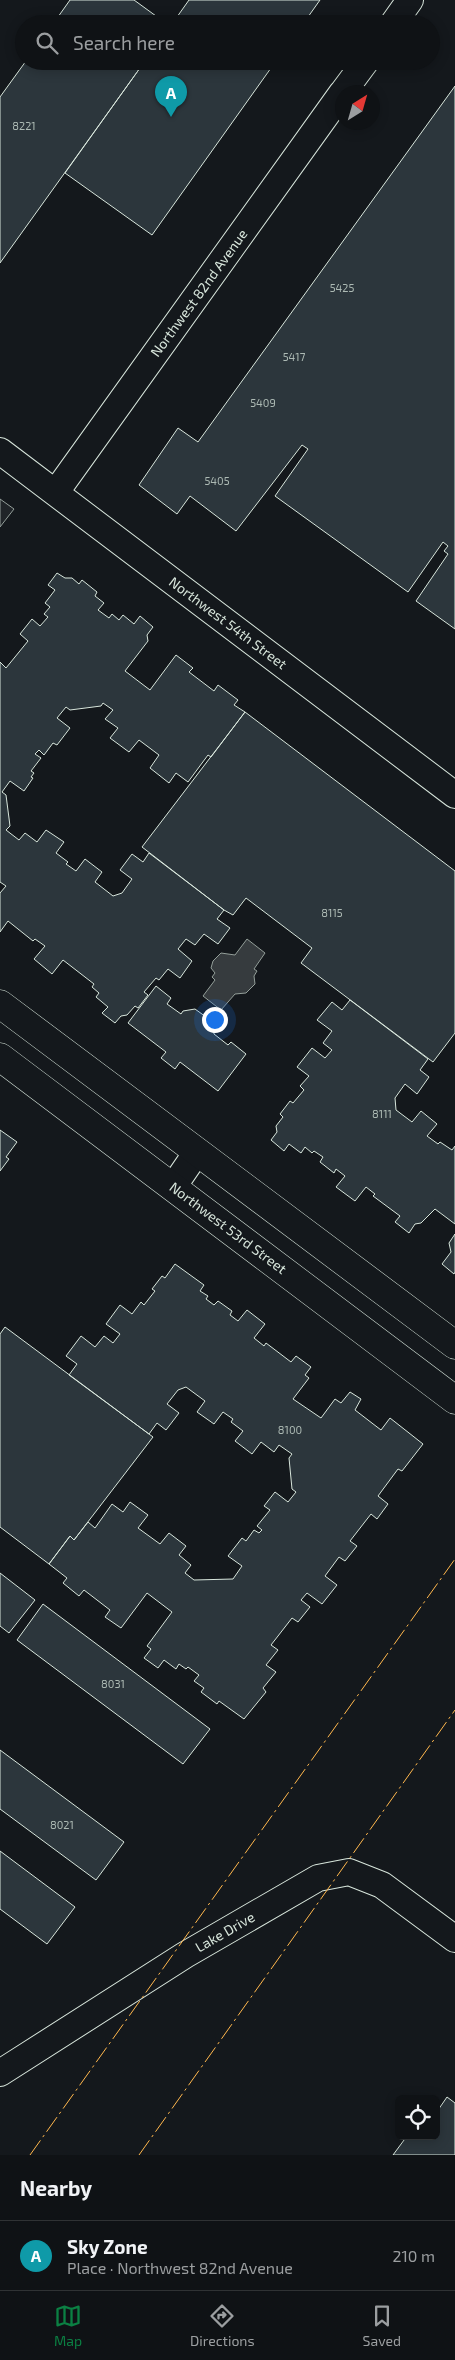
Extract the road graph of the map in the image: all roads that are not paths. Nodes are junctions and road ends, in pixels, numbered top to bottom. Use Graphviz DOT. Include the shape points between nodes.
graph roads {
  1 [pos="410,0"];
  2 [pos="399,15"];
  3 [pos="360,70"];
  4 [pos="349,85"];
  5 [pos="335,104"];
  6 [pos="0,451"];
  7 [pos="56,492"];
  8 [pos="455,795"];
  9 [pos="0,1004"];
  10 [pos="0,1057"];
  11 [pos="197,1152"];
  12 [pos="173,1187"];
  13 [pos="455,1345"];
  14 [pos="455,1400"];
  15 [pos="455,1939"];
  16 [pos="0,2073"];
  1 -- 2 [label="street"];
  3 -- 4 [label="street, Northwest 82nd Avenue"];
  5 -- 7 [label="street, Northwest 82nd Avenue"];
  6 -- 7 [label="street, Northwest 54th Street"];
  7 -- 8 [label="street, Northwest 54th Street"];
  9 -- 11 [label="street"];
  10 -- 12 [label="street, Northwest 53rd Street"];
  11 -- 12 [label="street"];
  11 -- 13 [label="street"];
  12 -- 14 [label="street, Northwest 53rd Street"];
  15 -- 16 [label="street, Lake Drive" via="382,1884 348,1872 318,1878 185,1956"];
}
